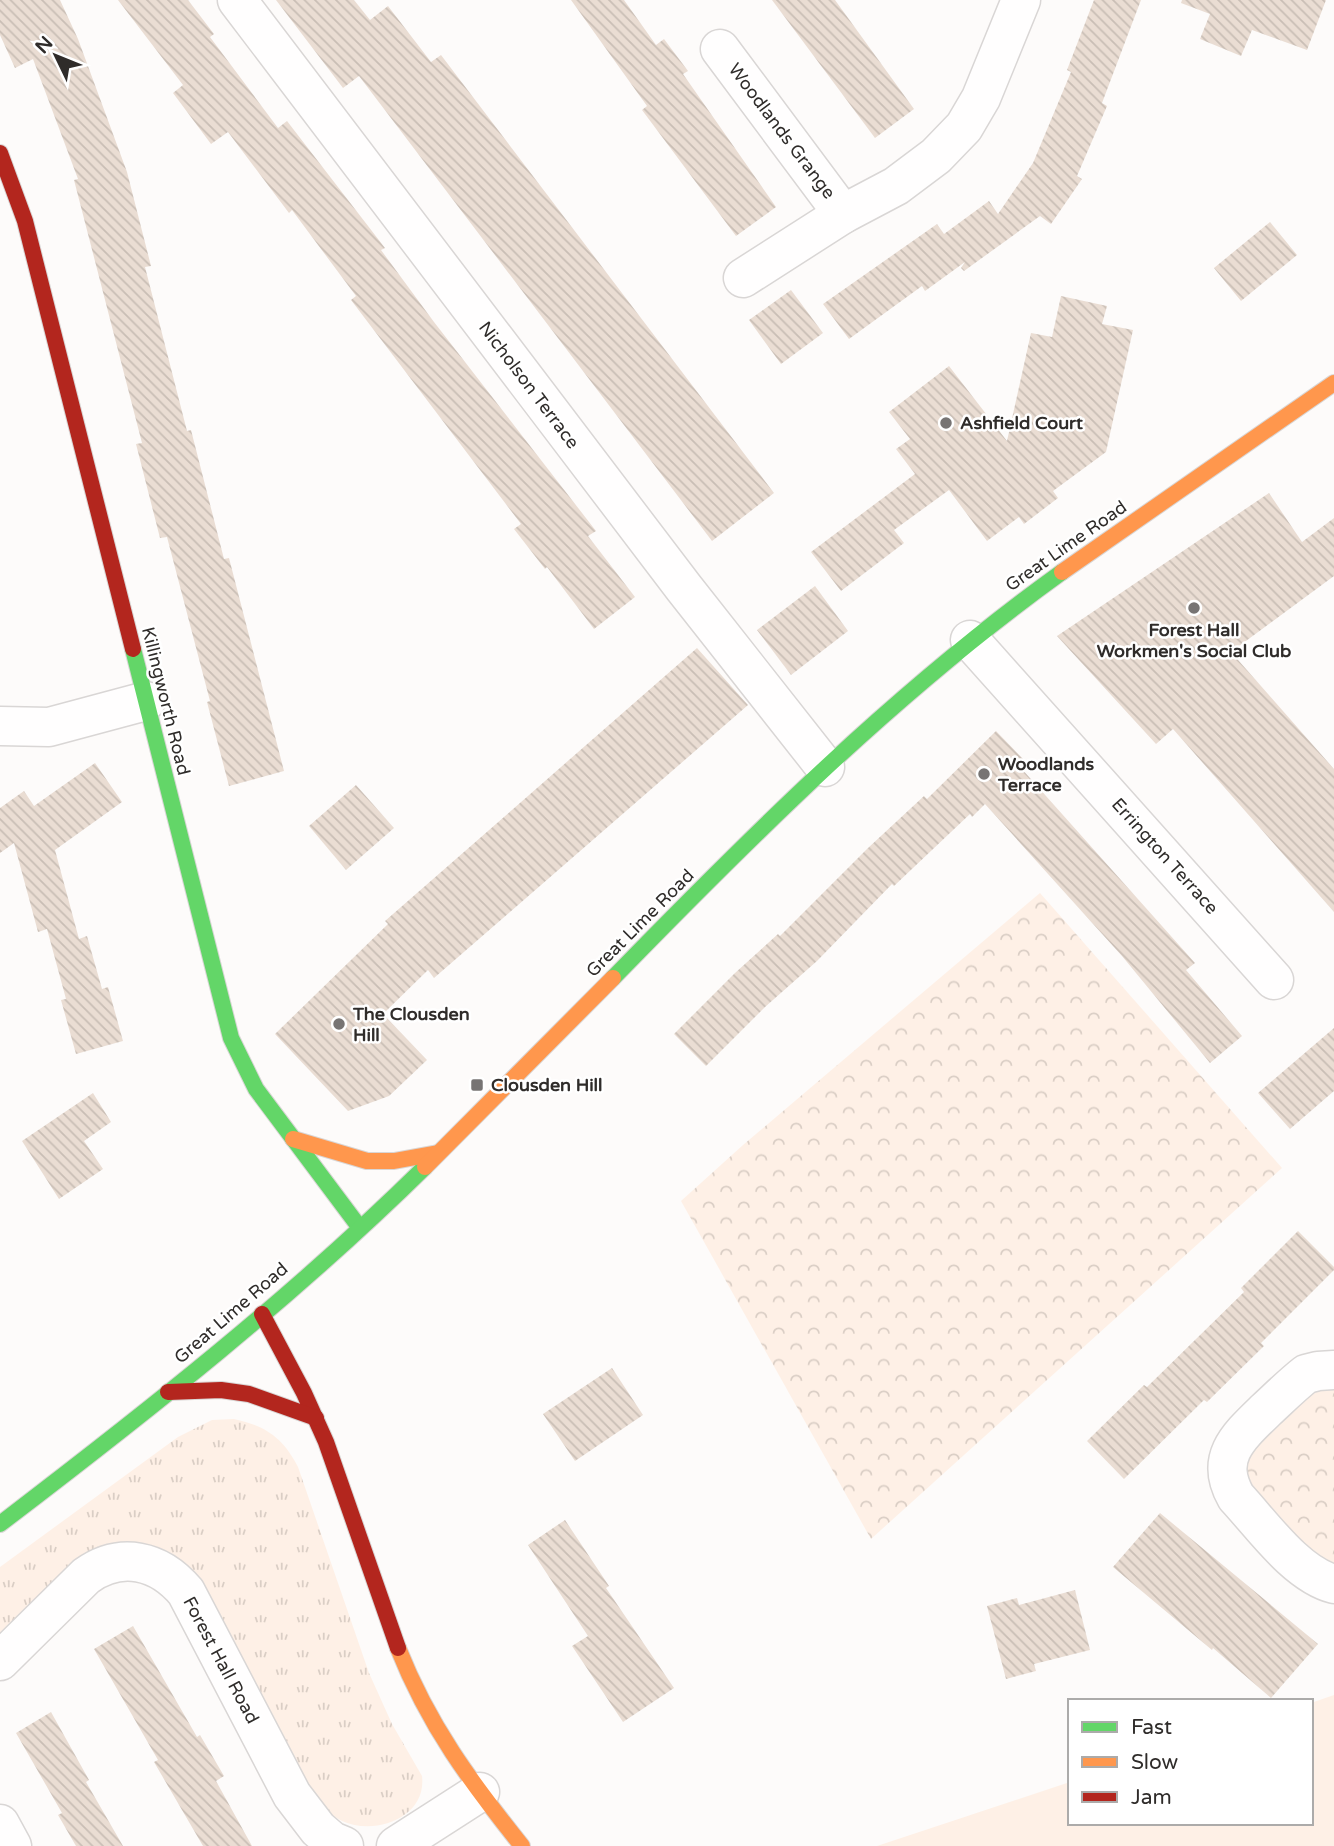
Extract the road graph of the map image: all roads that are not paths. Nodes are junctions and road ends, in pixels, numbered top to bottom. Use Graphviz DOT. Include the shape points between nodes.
graph roads {
  1 [pos="237,0"];
  2 [pos="1021,0"];
  3 [pos="720,49"];
  4 [pos="0,153"];
  5 [pos="844,214"];
  6 [pos="743,278"];
  7 [pos="1334,383"];
  8 [pos="970,640"];
  9 [pos="146,701"];
  10 [pos="0,726"];
  11 [pos="825,766"];
  12 [pos="1274,980"];
  13 [pos="293,1139"];
  14 [pos="438,1153"];
  15 [pos="360,1228"];
  16 [pos="262,1314"];
  17 [pos="1334,1370"];
  18 [pos="168,1392"];
  19 [pos="316,1418"];
  20 [pos="0,1524"];
  21 [pos="1334,1584"];
  22 [pos="0,1661"];
  23 [pos="480,1792"];
  24 [pos="0,1824"];
  25 [pos="12,1846"];
  26 [pos="344,1846"];
  27 [pos="396,1846"];
  28 [pos="522,1846"];
  1 -- 11 [label="street, Nicholson Terrace"];
  2 -- 5 [label="street, Woodlands Grange" via="996,66 964,127 936,156 896,186"];
  3 -- 5 [label="street, Woodlands Grange"];
  4 -- 9 [label="main road, Killingworth Road" via="25,221"];
  5 -- 6 [label="street, Woodlands Grange"];
  7 -- 8 [label="main road, Great Lime Road"];
  8 -- 11 [label="main road, Great Lime Road"];
  8 -- 12 [label="street, Errington Terrace"];
  9 -- 10 [label="street" via="49,726"];
  9 -- 13 [label="main road, Killingworth Road" via="231,1038 256,1089"];
  11 -- 14 [label="main road, Great Lime Road"];
  13 -- 14 [label="main road" via="368,1161"];
  13 -- 15 [label="main road, Killingworth Road"];
  14 -- 15 [label="main road, Great Lime Road"];
  15 -- 16 [label="main road, Great Lime Road"];
  16 -- 18 [label="main road, Great Lime Road"];
  16 -- 19 [label="main road"];
  17 -- 21 [label="street" via="1306,1374 1242,1432 1228,1457 1227,1472 1236,1497 1302,1568"];
  18 -- 19 [label="main road" via="249,1394"];
  18 -- 20 [label="main road, Great Lime Road"];
  19 -- 23 [label="main road" via="417,1694"];
  22 -- 26 [label="street, Forest Hall Road" via="98,1567 129,1562 163,1570 186,1592 292,1796 318,1829"];
  23 -- 27 [label="street"];
  23 -- 28 [label="main road"];
  24 -- 25 [label="street"];
}
